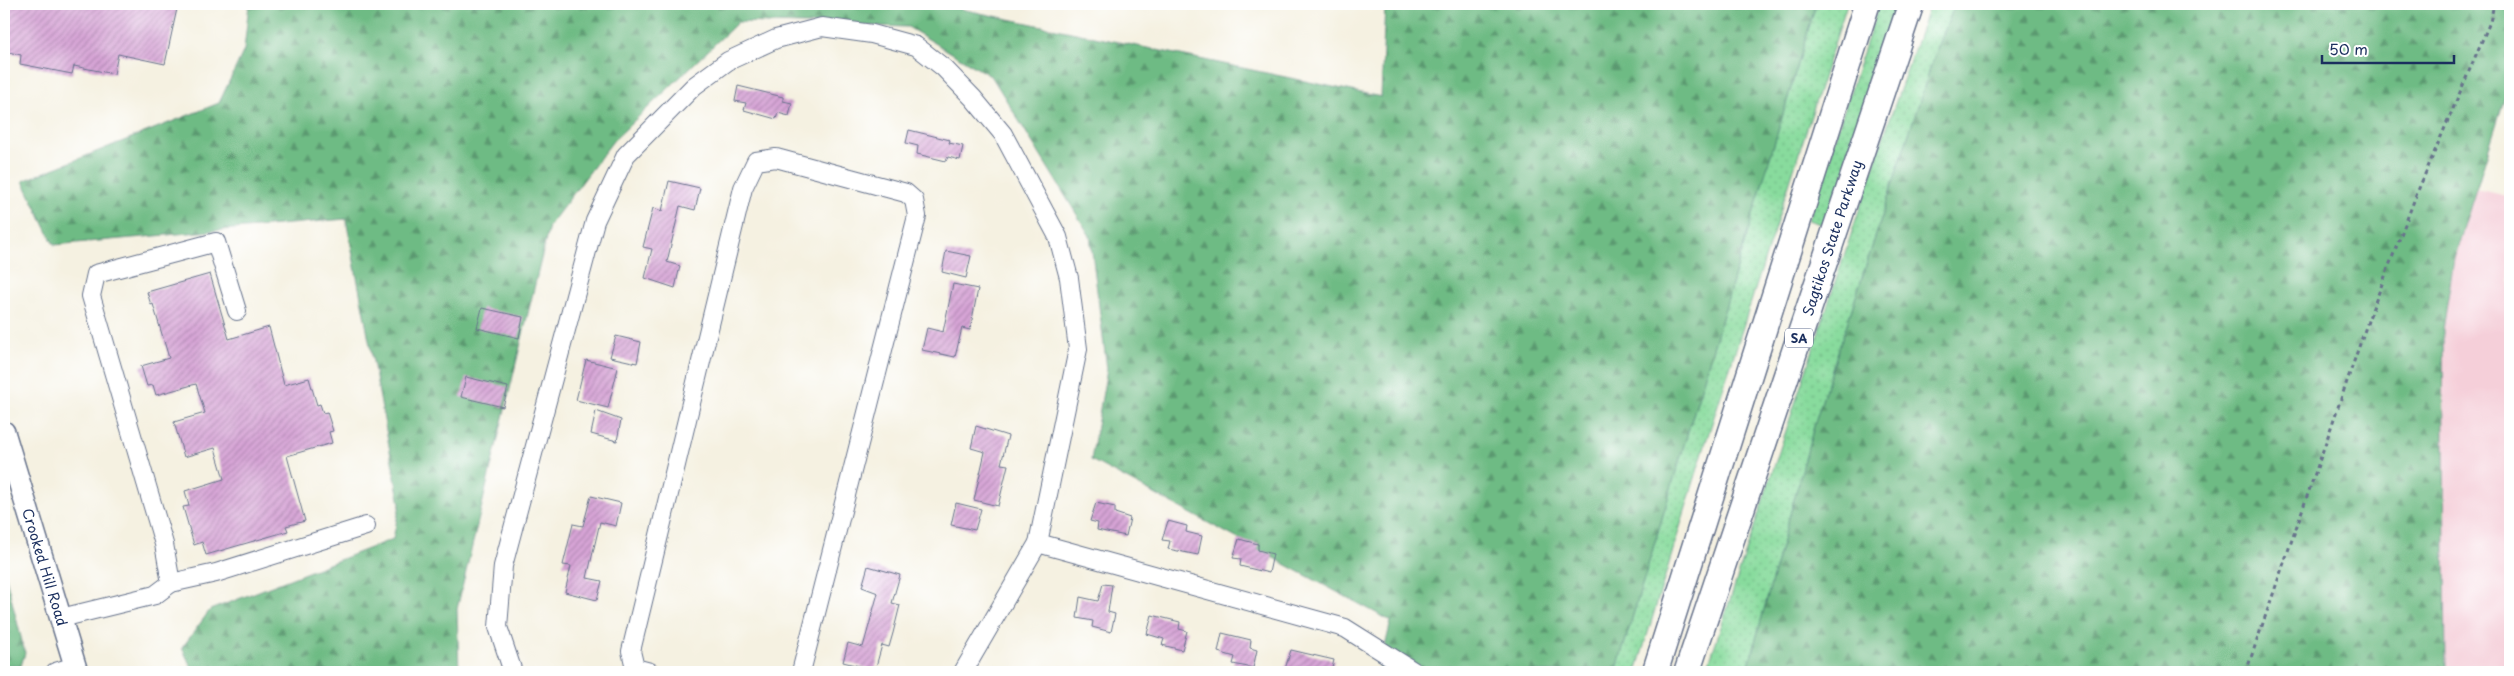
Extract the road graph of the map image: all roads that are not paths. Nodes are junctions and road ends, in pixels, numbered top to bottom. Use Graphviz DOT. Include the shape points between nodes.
graph roads {
  1 [pos="1867,4"];
  2 [pos="1911,4"];
  3 [pos="236,311"];
  4 [pos="4,432"];
  5 [pos="366,526"];
  6 [pos="1038,543"];
  7 [pos="171,584"];
  8 [pos="60,618"];
  9 [pos="76,669"];
  10 [pos="55,672"];
  11 [pos="513,672"];
  12 [pos="650,672"];
  13 [pos="801,672"];
  14 [pos="962,672"];
  15 [pos="1415,672"];
  16 [pos="1655,672"];
  17 [pos="1687,672"];
  1 -- 16 [label="highway, SA"];
  2 -- 17 [label="highway, Sagtikos State Parkway / SA"];
  3 -- 7 [label="street" via="216,242 96,274 91,296 164,544"];
  4 -- 8 [label="main road, Crooked Hill Road"];
  5 -- 7 [label="street"];
  6 -- 11 [label="street" via="1078,349 1069,278 1058,237 1003,134 944,68 916,46 872,34 822,27 776,39 728,62 694,86 626,155 595,221 503,566 498,628"];
  6 -- 14 [label="street"];
  6 -- 15 [label="street" via="1345,628"];
  7 -- 8 [label="street" via="155,595"];
  8 -- 9 [label="main road, Crooked Hill Road"];
  9 -- 10 [label="street"];
  12 -- 13 [label="street" via="635,668 631,651 736,217 750,170 756,161 776,158 906,192 914,200 917,216"];
}
